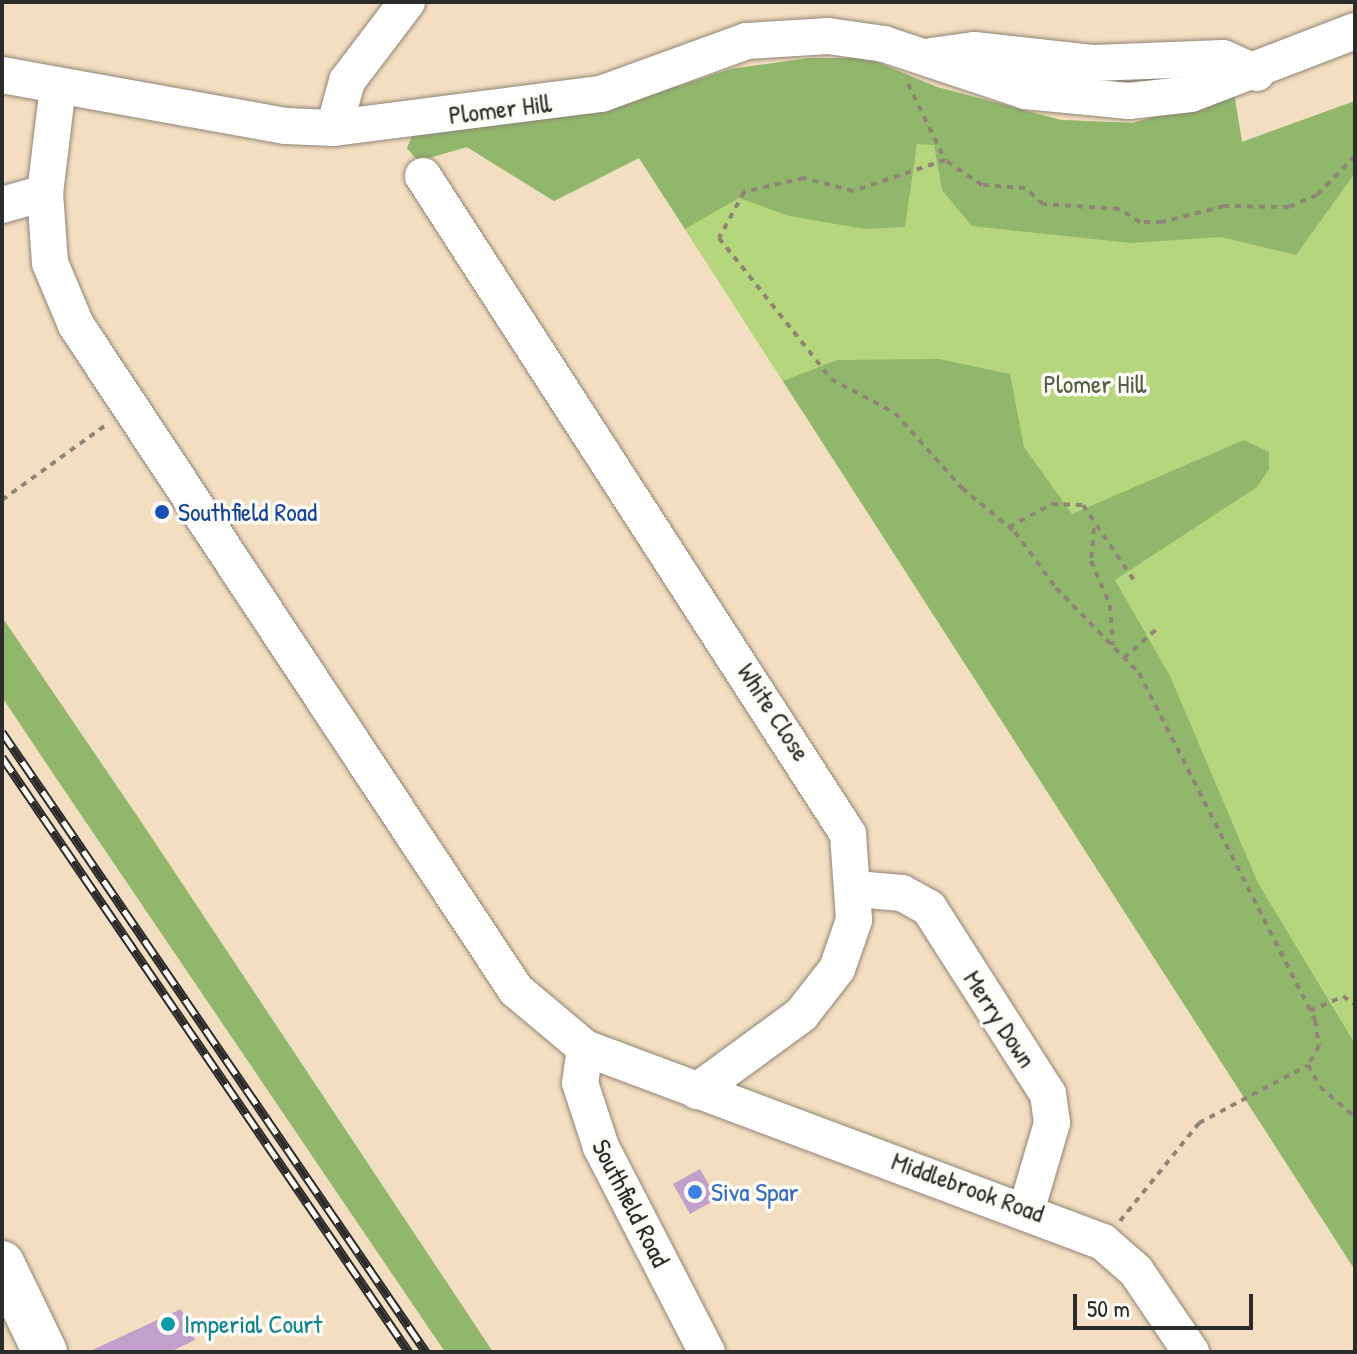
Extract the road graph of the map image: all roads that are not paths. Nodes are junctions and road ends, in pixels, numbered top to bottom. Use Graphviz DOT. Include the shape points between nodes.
graph roads {
  1 [pos="407,2"];
  2 [pos="1355,31"];
  3 [pos="2,75"];
  4 [pos="58,86"];
  5 [pos="334,128"];
  6 [pos="423,176"];
  7 [pos="45,193"];
  8 [pos="2,205"];
  9 [pos="856,889"];
  10 [pos="585,1048"];
  11 [pos="697,1091"];
  12 [pos="1027,1208"];
  13 [pos="2,1263"];
  14 [pos="45,1352"];
  15 [pos="707,1352"];
  16 [pos="1191,1352"];
  1 -- 5 [label="street" via="347,81"];
  2 -- 5 [label="street, Plomer Hill" via="1257,73 1191,94 1074,100 909,52 828,36 747,41 601,94"];
  3 -- 4 [label="street, Plomer Hill"];
  4 -- 5 [label="street, Plomer Hill"];
  4 -- 7 [label="street"];
  6 -- 9 [label="street, White Close" via="835,808 848,834"];
  7 -- 8 [label="street"];
  7 -- 10 [label="street" via="50,263 76,325 128,409 516,990"];
  9 -- 11 [label="street, White Close" via="848,945 820,994"];
  9 -- 12 [label="street, Merry Down" via="902,893 929,908 1048,1094 1052,1123"];
  10 -- 11 [label="street"];
  10 -- 15 [label="street, Southfield Road" via="580,1083 601,1147"];
  11 -- 12 [label="street, Middlebrook Road"];
  12 -- 16 [label="street, Middlebrook Road" via="1103,1242 1136,1271"];
  13 -- 14 [label="main road"];
}
